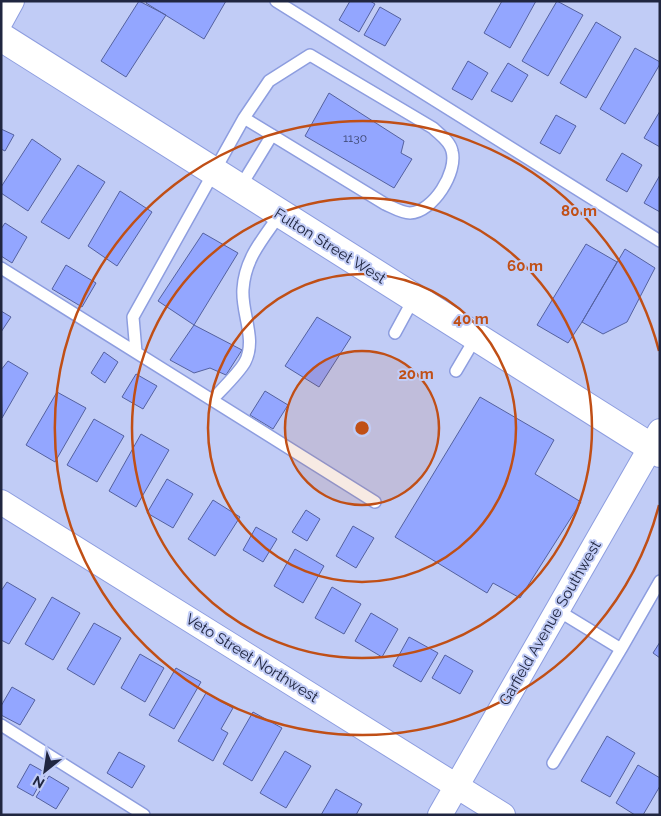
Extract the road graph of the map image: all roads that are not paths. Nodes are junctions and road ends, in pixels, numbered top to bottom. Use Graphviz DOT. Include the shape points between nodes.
graph roads {
  1 [pos="12,1"];
  2 [pos="276,1"];
  3 [pos="1,21"];
  4 [pos="1,37"];
  5 [pos="244,118"];
  6 [pos="272,135"];
  7 [pos="213,173"];
  8 [pos="239,188"];
  9 [pos="280,214"];
  10 [pos="660,241"];
  11 [pos="1,268"];
  12 [pos="414,298"];
  13 [pos="395,333"];
  14 [pos="476,337"];
  15 [pos="136,352"];
  16 [pos="456,371"];
  17 [pos="212,400"];
  18 [pos="657,444"];
  19 [pos="1,502"];
  20 [pos="375,502"];
  21 [pos="660,581"];
  22 [pos="557,610"];
  23 [pos="620,649"];
  24 [pos="1,725"];
  25 [pos="553,764"];
  26 [pos="457,786"];
  27 [pos="144,815"];
  28 [pos="440,815"];
  29 [pos="503,815"];
  1 -- 3 [label="street"];
  2 -- 10 [label="lane"];
  4 -- 7 [label="main road, Fulton Street West"];
  5 -- 6 [label="lane"];
  5 -- 6 [label="lane" via="269,81 310,55 432,128 449,143 453,163 432,204 409,213 385,204"];
  5 -- 7 [label="lane"];
  6 -- 8 [label="lane"];
  7 -- 8 [label="main road, Fulton Street West"];
  7 -- 15 [label="lane" via="133,316"];
  8 -- 9 [label="main road, Fulton Street West"];
  9 -- 12 [label="main road, Fulton Street West"];
  9 -- 17 [label="lane" via="248,261 243,291 249,333 245,362"];
  11 -- 15 [label="lane"];
  12 -- 13 [label="lane"];
  12 -- 14 [label="main road, Fulton Street West"];
  14 -- 16 [label="lane"];
  14 -- 18 [label="main road, Fulton Street West"];
  15 -- 17 [label="lane"];
  17 -- 20 [label="lane"];
  18 -- 22 [label="street, Garfield Avenue Southwest"];
  19 -- 26 [label="street, Veto Street Northwest"];
  21 -- 23 [label="lane"];
  22 -- 23 [label="lane"];
  22 -- 26 [label="street, Garfield Avenue Southwest"];
  23 -- 25 [label="lane"];
  24 -- 27 [label="lane"];
  26 -- 28 [label="street, Garfield Avenue Southwest"];
  26 -- 29 [label="street, Veto Street Northwest"];
}
